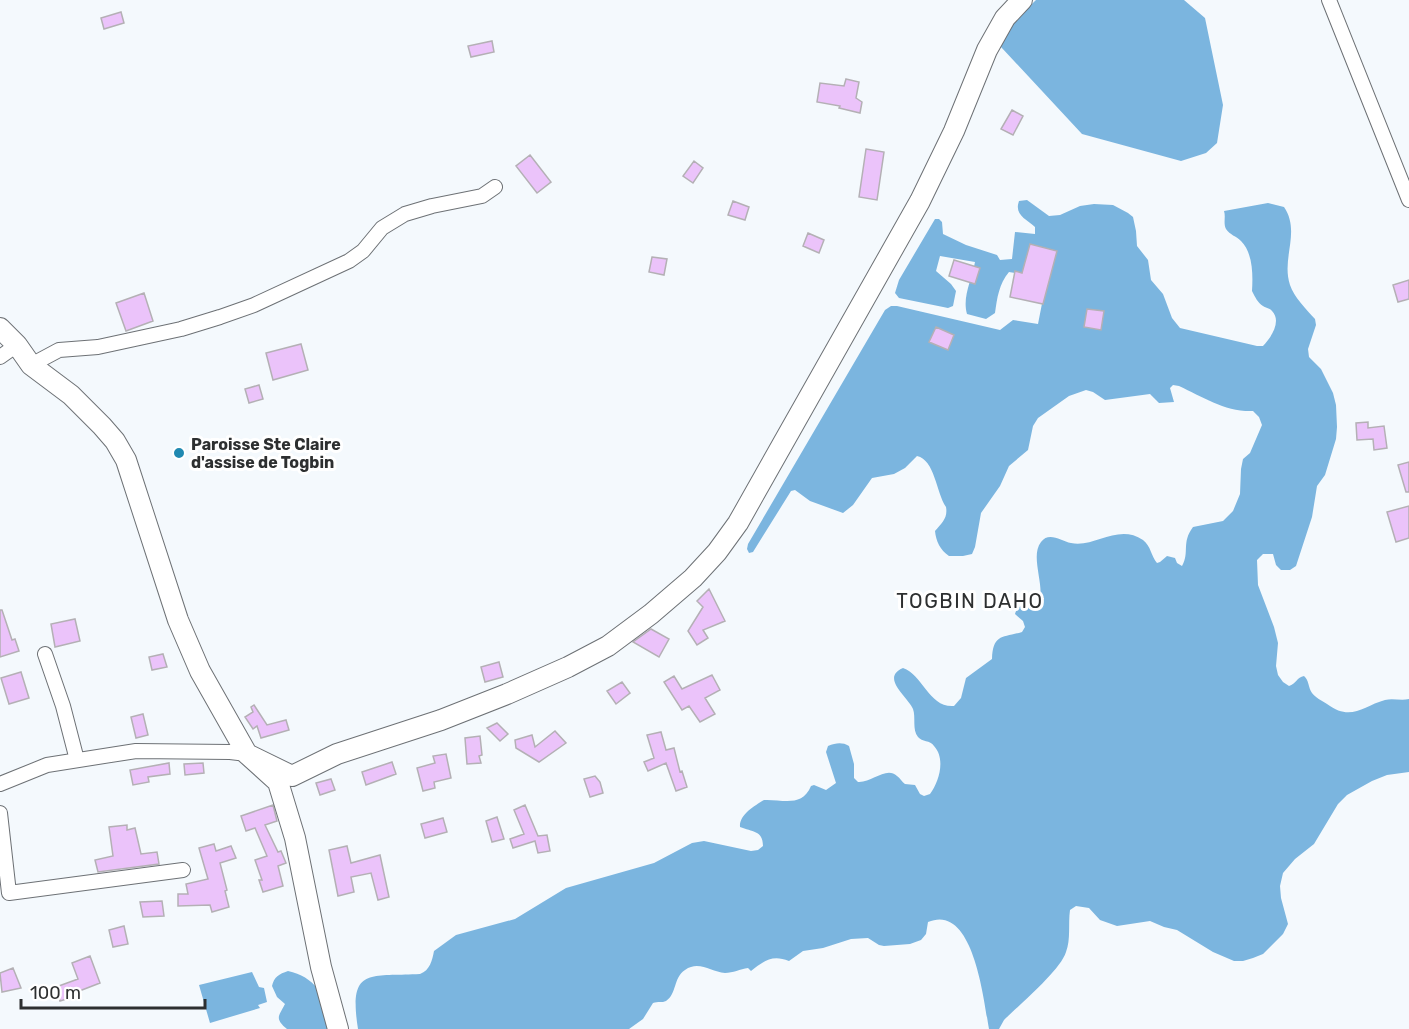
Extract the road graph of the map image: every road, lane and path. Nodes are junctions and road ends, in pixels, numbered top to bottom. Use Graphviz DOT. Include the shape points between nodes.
graph roads {
  1 [pos="1022,0"];
  2 [pos="1329,0"];
  3 [pos="495,187"];
  4 [pos="1409,200"];
  5 [pos="0,328"];
  6 [pos="17,345"];
  7 [pos="0,357"];
  8 [pos="31,365"];
  9 [pos="45,654"];
  10 [pos="247,754"];
  11 [pos="77,760"];
  12 [pos="0,784"];
  13 [pos="0,813"];
  14 [pos="183,870"];
  15 [pos="338,1029"];
  1 -- 10 [label="street" via="1005,18 987,50 920,201 782,446 738,523 693,578 608,646 474,707 337,754 292,776"];
  2 -- 4 [label="street"];
  3 -- 8 [label="street" via="483,196 405,214 382,228 349,261 254,305 181,329 98,347 59,350"];
  5 -- 6 [label="street"];
  6 -- 7 [label="street"];
  6 -- 8 [label="street"];
  8 -- 10 [label="street" via="71,395 121,450 189,648"];
  9 -- 11 [label="street"];
  10 -- 11 [label="street" via="136,751"];
  10 -- 15 [label="street" via="278,782 295,838"];
  11 -- 12 [label="street" via="47,765"];
  13 -- 14 [label="street" via="9,893"];
}
